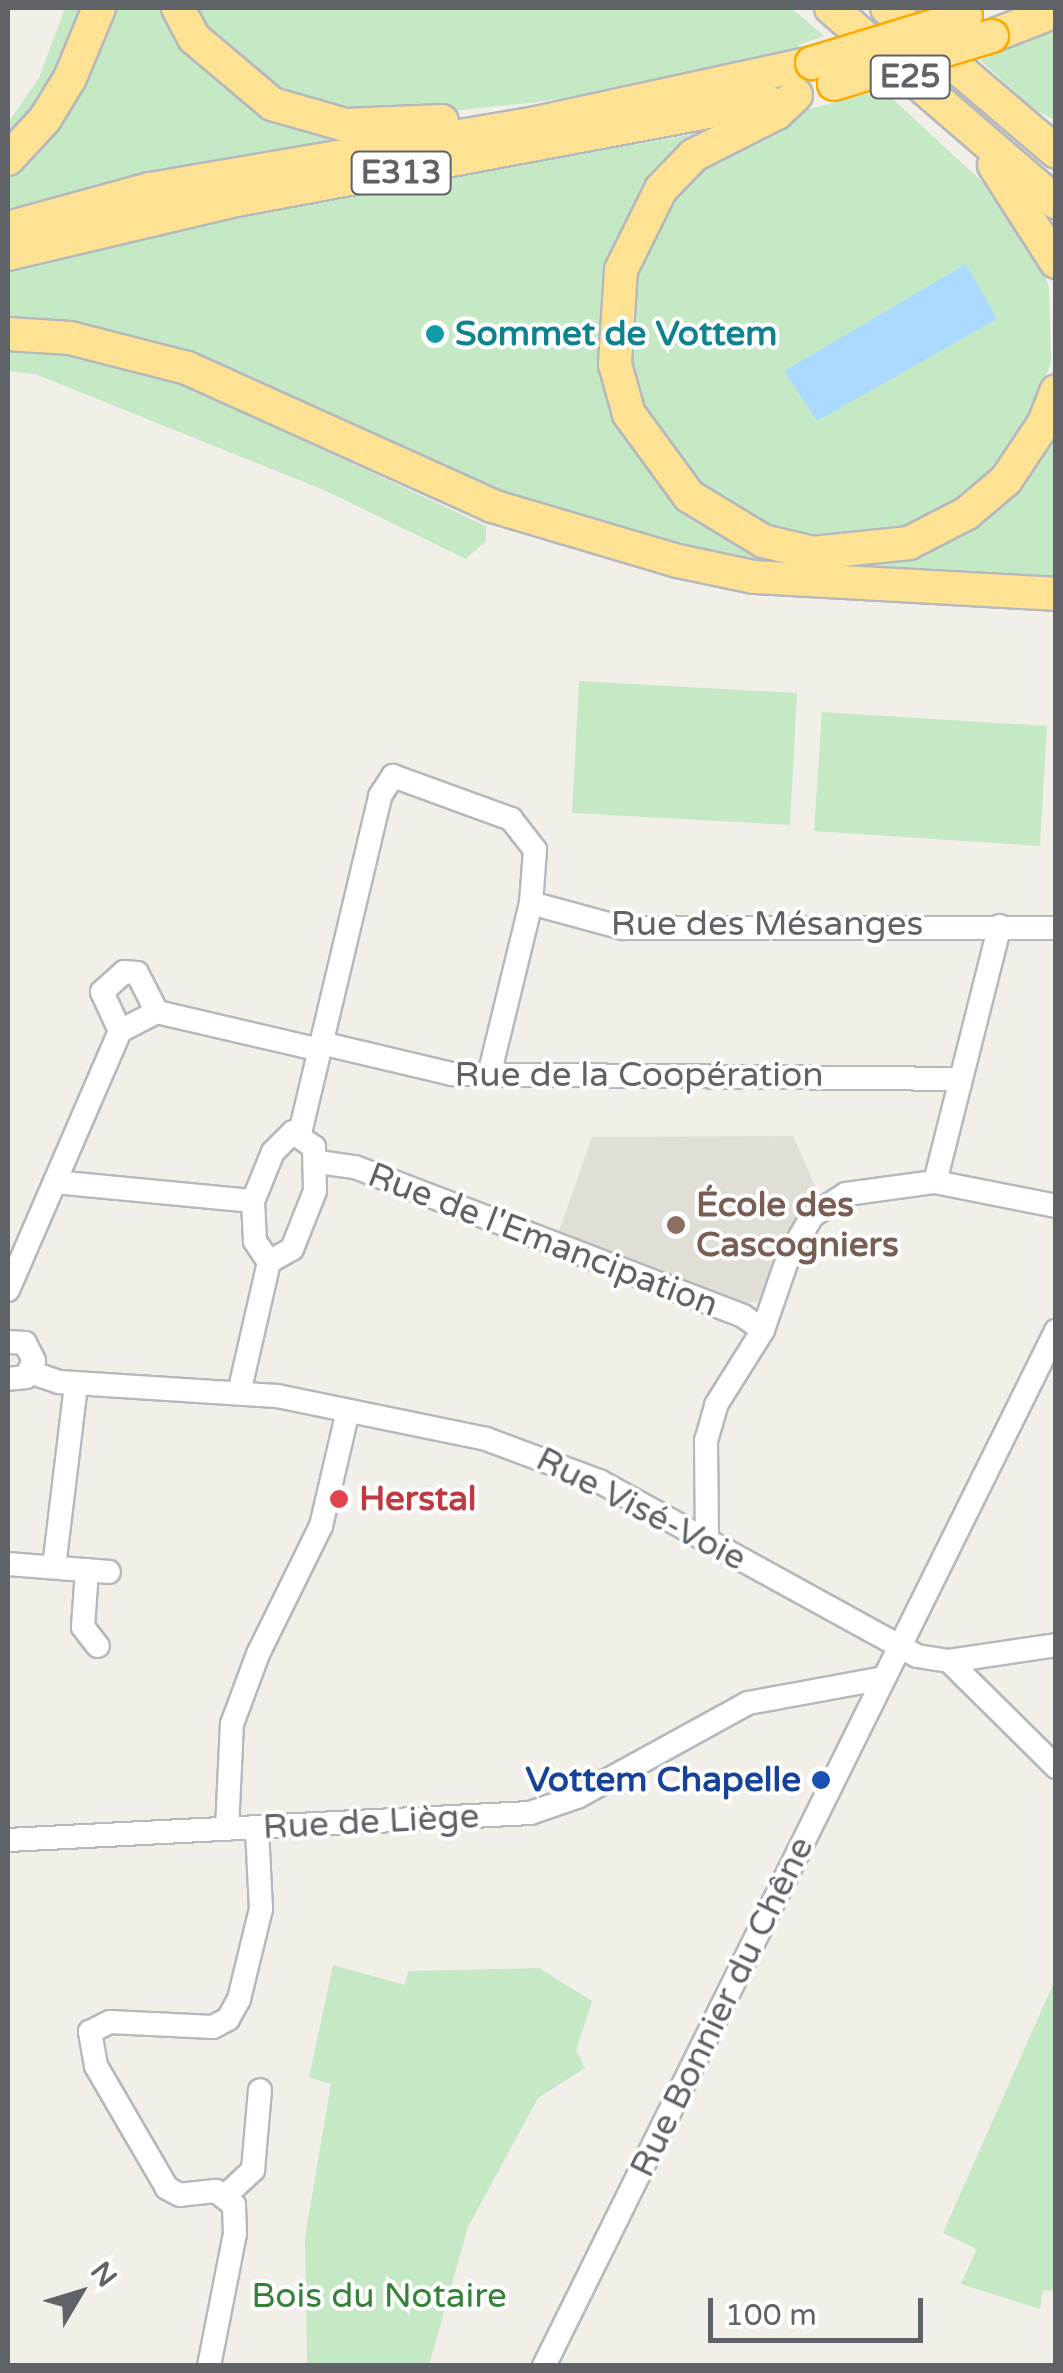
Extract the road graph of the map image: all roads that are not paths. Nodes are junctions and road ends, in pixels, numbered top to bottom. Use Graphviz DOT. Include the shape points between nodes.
graph roads {
  1 [pos="99,8"];
  2 [pos="178,8"];
  3 [pos="832,8"];
  4 [pos="887,8"];
  5 [pos="1056,12"];
  6 [pos="982,20"];
  7 [pos="823,74"];
  8 [pos="796,95"];
  9 [pos="536,123"];
  10 [pos="989,146"];
  11 [pos="1056,152"];
  12 [pos="8,159"];
  13 [pos="1056,202"];
  14 [pos="8,228"];
  15 [pos="8,254"];
  16 [pos="1056,262"];
  17 [pos="8,334"];
  18 [pos="1056,391"];
  19 [pos="1056,594"];
  20 [pos="532,903"];
  21 [pos="1000,926"];
  22 [pos="1056,928"];
  23 [pos="157,1012"];
  24 [pos="120,1031"];
  25 [pos="320,1047"];
  26 [pos="490,1075"];
  27 [pos="960,1079"];
  28 [pos="300,1133"];
  29 [pos="318,1162"];
  30 [pos="54,1182"];
  31 [pos="935,1182"];
  32 [pos="253,1201"];
  33 [pos="1056,1206"];
  34 [pos="269,1262"];
  35 [pos="8,1290"];
  36 [pos="763,1330"];
  37 [pos="1056,1331"];
  38 [pos="8,1342"];
  39 [pos="19,1376"];
  40 [pos="76,1384"];
  41 [pos="239,1393"];
  42 [pos="348,1410"];
  43 [pos="707,1538"];
  44 [pos="8,1564"];
  45 [pos="54,1567"];
  46 [pos="1056,1645"];
  47 [pos="98,1646"];
  48 [pos="900,1648"];
  49 [pos="949,1661"];
  50 [pos="884,1678"];
  51 [pos="1056,1768"];
  52 [pos="226,1829"];
  53 [pos="257,1829"];
  54 [pos="8,1840"];
  55 [pos="260,2090"];
  56 [pos="224,2197"];
  57 [pos="209,2366"];
  58 [pos="544,2366"];
  1 -- 12 [label="highway" via="62,91"];
  2 -- 9 [label="highway" via="194,38 230,73 272,104 311,118 345,125 495,116"];
  3 -- 10 [label="highway, E25"];
  4 -- 11 [label="highway, E25"];
  5 -- 6 [label="highway, E313"];
  6 -- 7 [label="highway, E313, bridge"];
  7 -- 8 [label="highway, E313"];
  7 -- 9 [label="highway, E313"];
  8 -- 15 [label="highway, E313" via="237,200"];
  8 -- 18 [label="highway" via="683,166 636,229 622,270 615,364 629,414 678,484 725,523 763,541 813,553 909,542 967,513 1006,480 1044,423"];
  9 -- 14 [label="highway, E313" via="150,189"];
  10 -- 13 [label="highway, E25"];
  10 -- 16 [label="highway" via="996,173"];
  17 -- 19 [label="highway" via="70,338 186,368 492,506 678,562 754,577"];
  20 -- 21 [label="street, Rue des Mésanges" via="622,928"];
  20 -- 25 [label="street" via="537,860 520,825 406,779 385,780"];
  20 -- 26 [label="street"];
  21 -- 22 [label="street, Rue des Mésanges"];
  21 -- 27 [label="street"];
  23 -- 24 [label="street"];
  23 -- 24 [label="street" via="139,976 124,972 105,982 102,992"];
  23 -- 25 [label="street, Rue de la Coopération"];
  24 -- 30 [label="street"];
  25 -- 26 [label="street, Rue de la Coopération" via="430,1073"];
  25 -- 28 [label="street"];
  26 -- 27 [label="street, Rue de la Coopération"];
  27 -- 31 [label="street"];
  28 -- 29 [label="street" via="314,1146"];
  28 -- 32 [label="street" via="285,1134 278,1144"];
  29 -- 34 [label="street" via="299,1237 288,1255"];
  29 -- 36 [label="street, Rue de l'Emancipation" via="372,1174 742,1316"];
  30 -- 32 [label="street"];
  30 -- 35 [label="street"];
  31 -- 33 [label="street"];
  31 -- 36 [label="street" via="846,1194 812,1216 788,1258"];
  32 -- 34 [label="street" via="255,1241"];
  34 -- 41 [label="street"];
  36 -- 43 [label="street" via="716,1406 706,1441"];
  37 -- 48 [label="street, Rue Bonnier du Chêne"];
  38 -- 39 [label="street, Rue Visé-Voie" via="30,1348"];
  39 -- 40 [label="street, Rue Visé-Voie"];
  40 -- 41 [label="street, Rue Visé-Voie"];
  40 -- 45 [label="street"];
  41 -- 42 [label="street, Rue Visé-Voie"];
  42 -- 43 [label="street, Rue Visé-Voie" via="522,1449"];
  42 -- 52 [label="street" via="322,1526 258,1654 232,1724"];
  43 -- 48 [label="street, Rue Visé-Voie"];
  44 -- 45 [label="street"];
  45 -- 47 [label="street" via="98,1571 83,1628"];
  46 -- 49 [label="street, Rue Visé-Voie"];
  48 -- 49 [label="street, Rue Visé-Voie"];
  48 -- 50 [label="street, Rue Bonnier du Chêne"];
  49 -- 51 [label="street"];
  50 -- 53 [label="street, Rue de Liège" via="748,1703 577,1797 530,1813"];
  50 -- 58 [label="street, Rue Bonnier du Chêne"];
  52 -- 53 [label="street, Rue de Liège"];
  52 -- 54 [label="street, Rue de Liège"];
  53 -- 56 [label="street" via="261,1910 239,2000 228,2019 213,2027 110,2022 90,2032 96,2066 167,2188"];
  55 -- 56 [label="street" via="253,2170"];
  56 -- 57 [label="street" via="234,2205 235,2234"];
}
